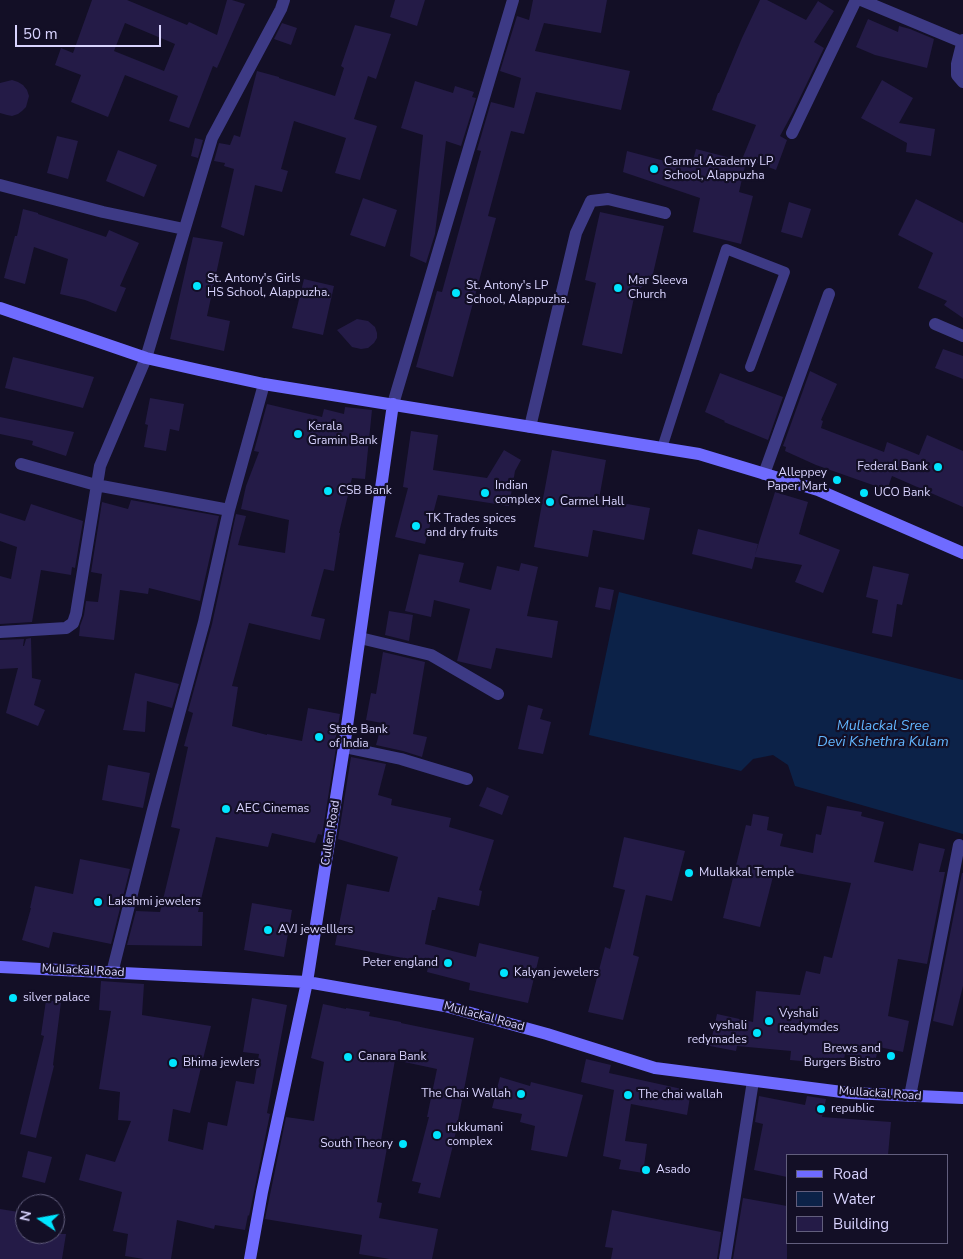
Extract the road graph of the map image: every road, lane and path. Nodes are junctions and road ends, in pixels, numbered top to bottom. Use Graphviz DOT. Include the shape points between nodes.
graph roads {
  1 [pos="284,0"];
  2 [pos="513,0"];
  3 [pos="856,0"];
  4 [pos="861,0"];
  5 [pos="962,41"];
  6 [pos="963,82"];
  7 [pos="792,133"];
  8 [pos="0,185"];
  9 [pos="665,213"];
  10 [pos="184,229"];
  11 [pos="829,294"];
  12 [pos="0,308"];
  13 [pos="935,324"];
  14 [pos="963,336"];
  15 [pos="146,358"];
  16 [pos="750,367"];
  17 [pos="264,384"];
  18 [pos="393,404"];
  19 [pos="530,427"];
  20 [pos="662,448"];
  21 [pos="21,464"];
  22 [pos="764,474"];
  23 [pos="96,485"];
  24 [pos="229,510"];
  25 [pos="963,553"];
  26 [pos="0,632"];
  27 [pos="360,638"];
  28 [pos="498,694"];
  29 [pos="344,748"];
  30 [pos="467,779"];
  31 [pos="959,845"];
  32 [pos="0,967"];
  33 [pos="112,973"];
  34 [pos="307,982"];
  35 [pos="753,1081"];
  36 [pos="910,1096"];
  37 [pos="963,1098"];
  38 [pos="250,1259"];
  39 [pos="724,1259"];
  1 -- 10 [label="street" via="212,138"];
  2 -- 18 [label="street"];
  3 -- 7 [label="street"];
  4 -- 5 [label="street"];
  5 -- 6 [label="street" via="957,75"];
  8 -- 10 [label="street"];
  9 -- 19 [label="street" via="608,199 591,201 576,233"];
  10 -- 15 [label="street"];
  11 -- 22 [label="street"];
  12 -- 15 [label="main road"];
  13 -- 14 [label="street"];
  15 -- 17 [label="main road"];
  15 -- 23 [label="street" via="100,466"];
  16 -- 20 [label="lane" via="785,272 726,249"];
  17 -- 18 [label="main road"];
  17 -- 24 [label="street"];
  18 -- 19 [label="main road"];
  18 -- 27 [label="main road, Cullen Road"];
  19 -- 20 [label="main road"];
  20 -- 22 [label="main road" via="699,454"];
  21 -- 23 [label="street"];
  22 -- 25 [label="main road" via="818,490"];
  23 -- 24 [label="street"];
  23 -- 26 [label="street" via="73,623 66,628"];
  24 -- 33 [label="street" via="204,622 152,810"];
  27 -- 28 [label="street" via="431,655"];
  27 -- 29 [label="main road, Cullen Road"];
  29 -- 30 [label="street" via="400,759"];
  29 -- 34 [label="main road, Cullen Road"];
  31 -- 36 [label="street"];
  32 -- 33 [label="main road, Mullackal Road"];
  33 -- 34 [label="main road, Mullackal Road"];
  34 -- 35 [label="main road, Mullackal Road" via="445,1006 655,1068"];
  34 -- 38 [label="main road, Cullen Road"];
  35 -- 36 [label="main road, Mullackal Road" via="850,1093"];
  35 -- 39 [label="street"];
  36 -- 37 [label="main road, Mullackal Road"];
}
